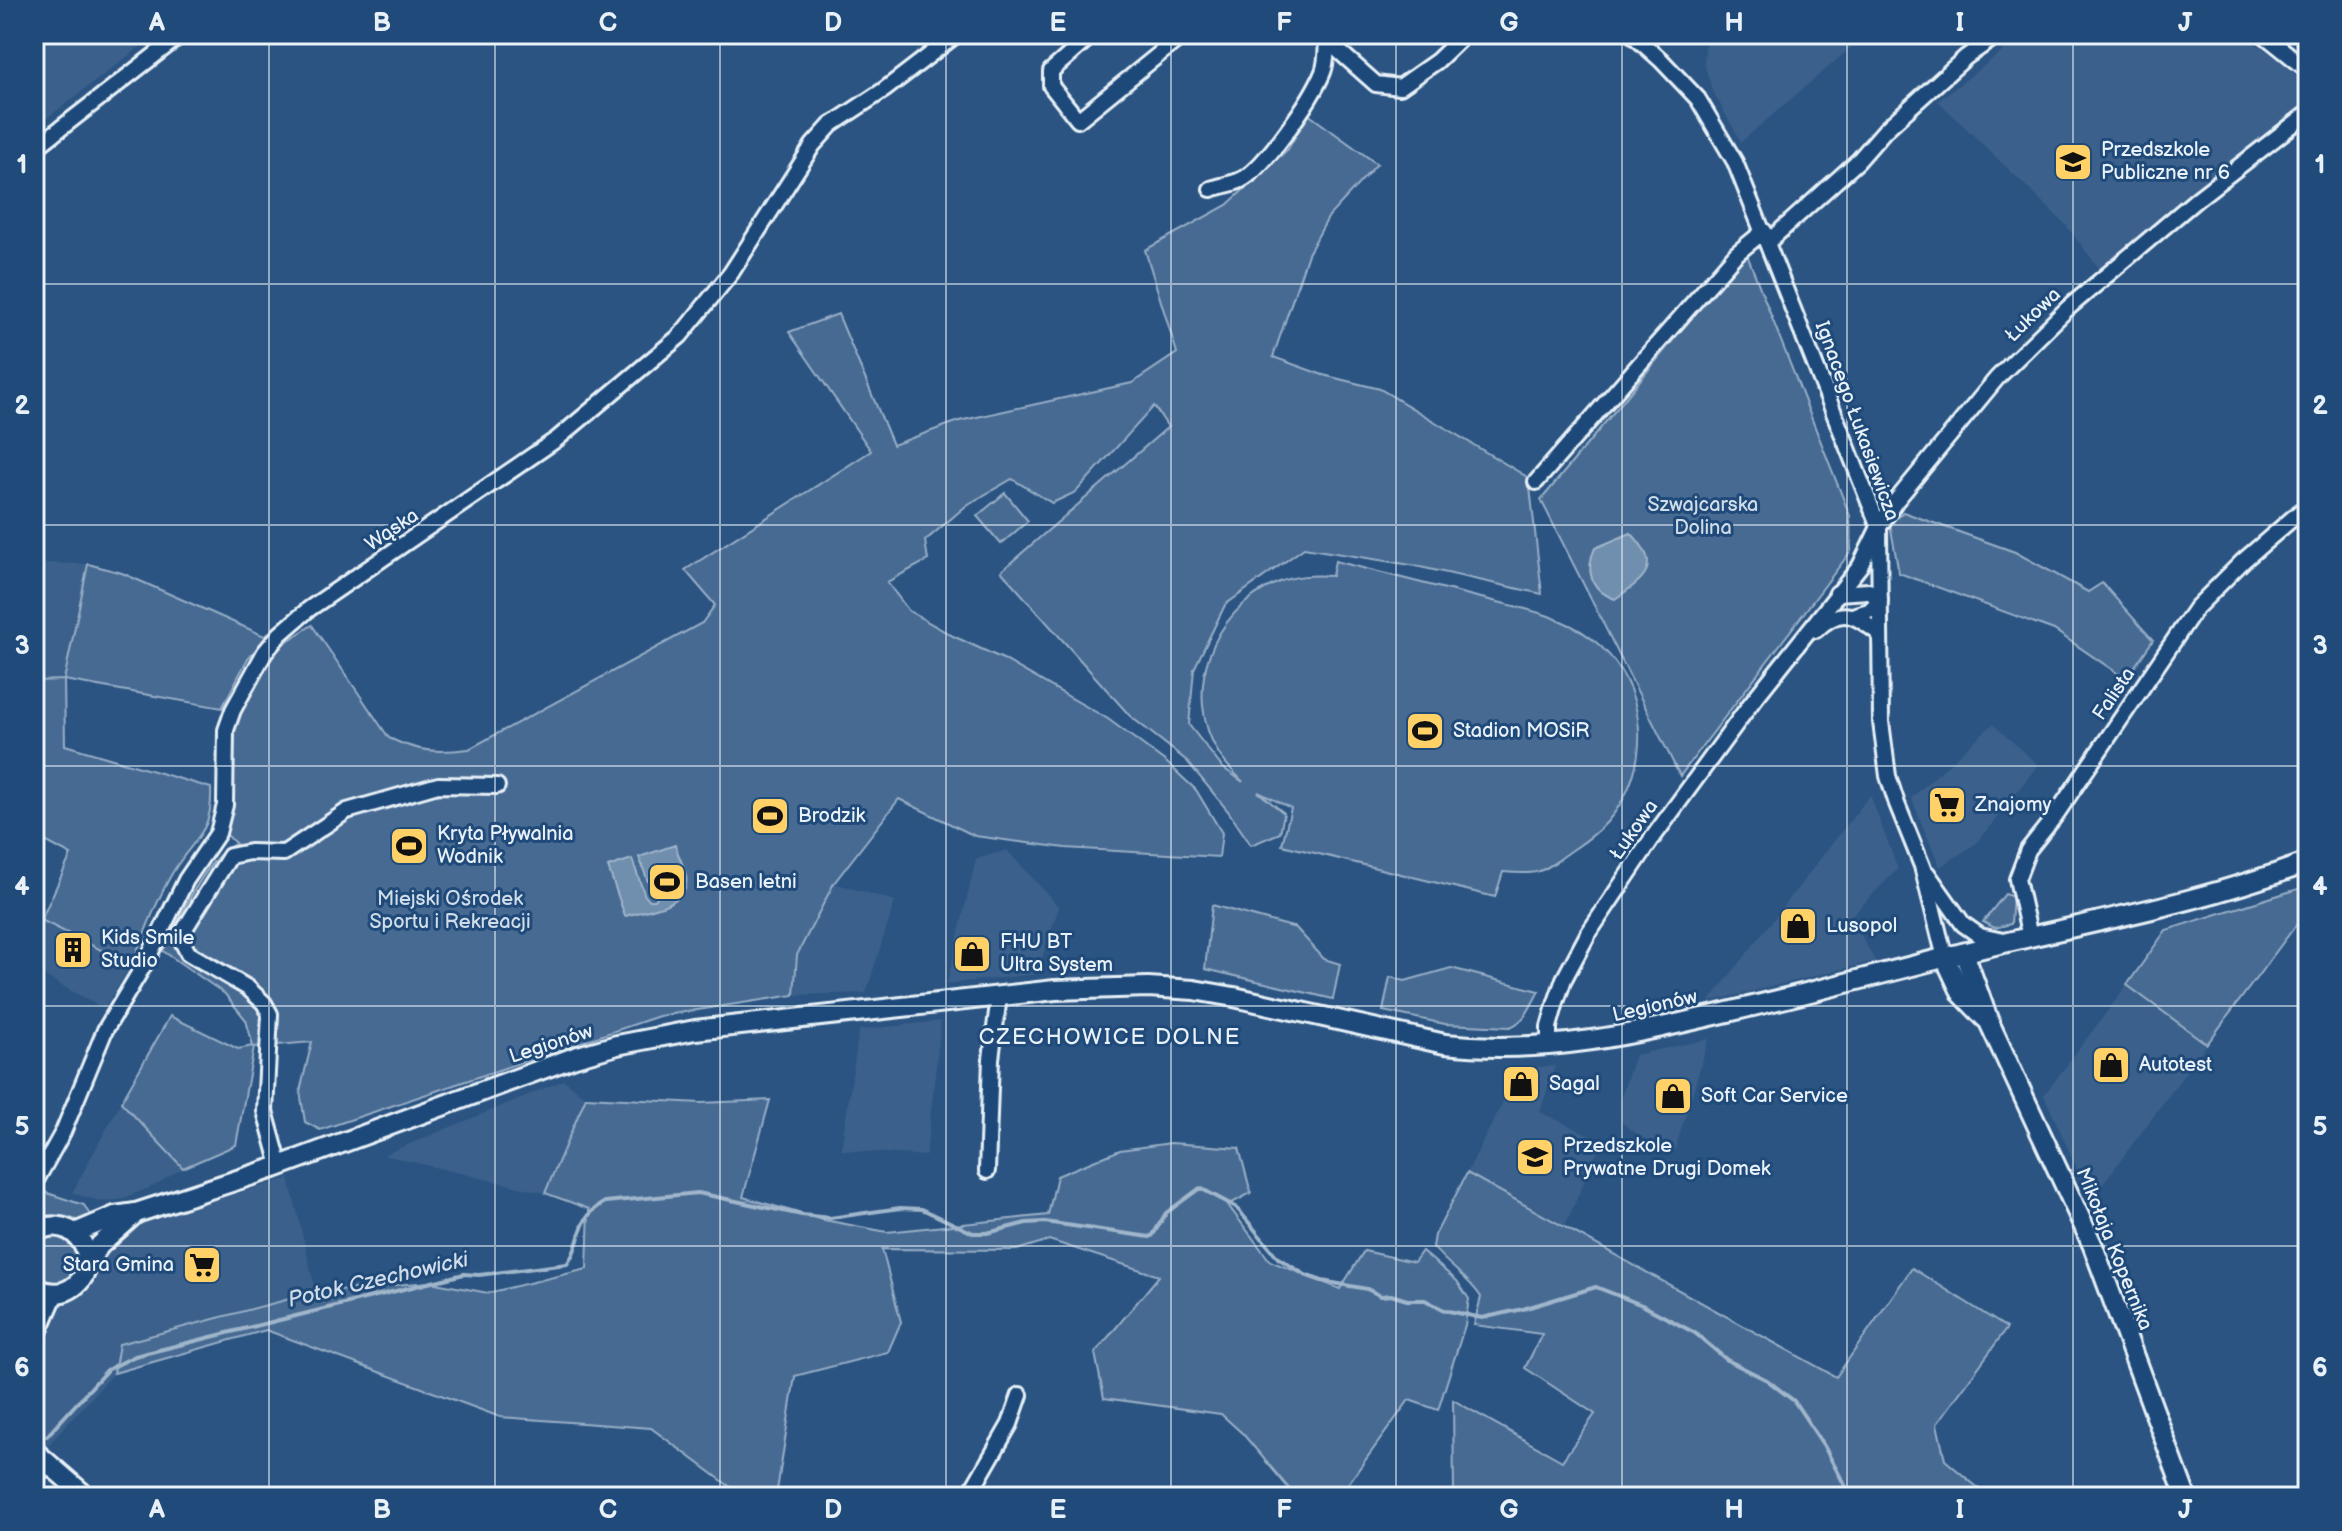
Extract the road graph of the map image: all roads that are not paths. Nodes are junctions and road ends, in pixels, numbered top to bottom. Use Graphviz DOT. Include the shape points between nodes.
graph roads {
  1 [pos="182,34"];
  2 [pos="957,34"];
  3 [pos="1093,34"];
  4 [pos="1184,34"];
  5 [pos="1465,34"];
  6 [pos="1632,34"];
  7 [pos="1999,34"];
  8 [pos="2263,34"];
  9 [pos="1324,38"];
  10 [pos="2308,70"];
  11 [pos="2308,113"];
  12 [pos="34,149"];
  13 [pos="1211,189"];
  14 [pos="1766,236"];
  15 [pos="1536,482"];
  16 [pos="2308,505"];
  17 [pos="1879,527"];
  18 [pos="1837,593"];
  19 [pos="1880,600"];
  20 [pos="1855,615"];
  21 [pos="1880,634"];
  22 [pos="1788,654"];
  23 [pos="497,786"];
  24 [pos="215,838"];
  25 [pos="230,856"];
  26 [pos="2308,862"];
  27 [pos="1922,866"];
  28 [pos="1963,924"];
  29 [pos="2030,937"];
  30 [pos="2008,942"];
  31 [pos="1964,953"];
  32 [pos="1945,958"];
  33 [pos="999,996"];
  34 [pos="1989,1022"];
  35 [pos="1549,1046"];
  36 [pos="280,1166"];
  37 [pos="987,1171"];
  38 [pos="34,1184"];
  39 [pos="136,1213"];
  40 [pos="38,1226"];
  41 [pos="75,1233"];
  42 [pos="87,1263"];
  43 [pos="34,1287"];
  44 [pos="54,1293"];
  45 [pos="34,1339"];
  46 [pos="1020,1395"];
  47 [pos="34,1451"];
  48 [pos="87,1497"];
  49 [pos="968,1497"];
  50 [pos="2186,1497"];
  1 -- 12 [label="street"];
  2 -- 24 [label="street, Wąska" via="831,125 731,273 680,336 557,439 280,634 247,681 226,730 225,805"];
  3 -- 4 [label="street" via="1051,71 1051,86 1078,120"];
  5 -- 9 [label="street" via="1400,87 1376,84"];
  6 -- 14 [label="street, Ignacego Łukasiewicza" via="1698,99 1735,162"];
  7 -- 14 [label="street"];
  8 -- 10 [label="street"];
  9 -- 13 [label="street" via="1325,68 1269,154 1241,180"];
  11 -- 17 [label="street, Łukowa" via="2068,308 1997,378"];
  14 -- 15 [label="street" via="1736,254"];
  14 -- 17 [label="street, Ignacego Łukasiewicza"];
  16 -- 29 [label="street, Falista" via="2196,608 2028,850 2017,879"];
  17 -- 18 [label="street, Łukowa" via="1867,555"];
  17 -- 19 [label="street, Ignacego Łukasiewicza"];
  18 -- 19 [label="street" via="1869,591"];
  18 -- 22 [label="street, Łukowa"];
  19 -- 20 [label="street, Łukowa"];
  19 -- 21 [label="street, Ignacego Łukasiewicza"];
  20 -- 21 [label="street"];
  20 -- 22 [label="street, Łukowa" via="1826,621"];
  21 -- 27 [label="street, Ignacego Łukasiewicza" via="1888,776"];
  22 -- 35 [label="street, Łukowa" via="1588,934 1564,979 1549,1027"];
  23 -- 25 [label="street" via="438,785 347,811 284,853"];
  24 -- 25 [label="street"];
  24 -- 38 [label="street, Wąska" via="186,880 105,1030 63,1132"];
  25 -- 36 [label="street" via="182,941 188,953 248,988 270,1014 265,1111"];
  26 -- 29 [label="street, Legionów" via="2209,893"];
  27 -- 28 [label="street, Ignacego Łukasiewicza"];
  27 -- 32 [label="street, Ignacego Łukasiewicza"];
  28 -- 30 [label="street" via="1980,936"];
  28 -- 31 [label="street"];
  29 -- 30 [label="street, Legionów"];
  30 -- 31 [label="street, Legionów"];
  31 -- 32 [label="street, Legionów"];
  31 -- 34 [label="street, Mikołaja Kopernika"];
  32 -- 34 [label="street, Mikołaja Kopernika" via="1962,994"];
  32 -- 35 [label="street, Legionów" via="1629,1035"];
  33 -- 35 [label="street, Legionów" via="1110,987 1194,990 1445,1044"];
  33 -- 36 [label="street, Legionów" via="695,1030 617,1045"];
  33 -- 37 [label="street"];
  34 -- 50 [label="street, Mikołaja Kopernika" via="2093,1246"];
  36 -- 39 [label="street, Legionów"];
  39 -- 41 [label="street, Legionów"];
  39 -- 42 [label="street, Legionów"];
  40 -- 41 [label="street"];
  41 -- 42 [label="street" via="87,1251"];
  42 -- 44 [label="street, Legionów" via="80,1281"];
  43 -- 44 [label="street"];
  44 -- 45 [label="street"];
  46 -- 49 [label="street" via="1010,1424"];
  47 -- 48 [label="street"];
}
